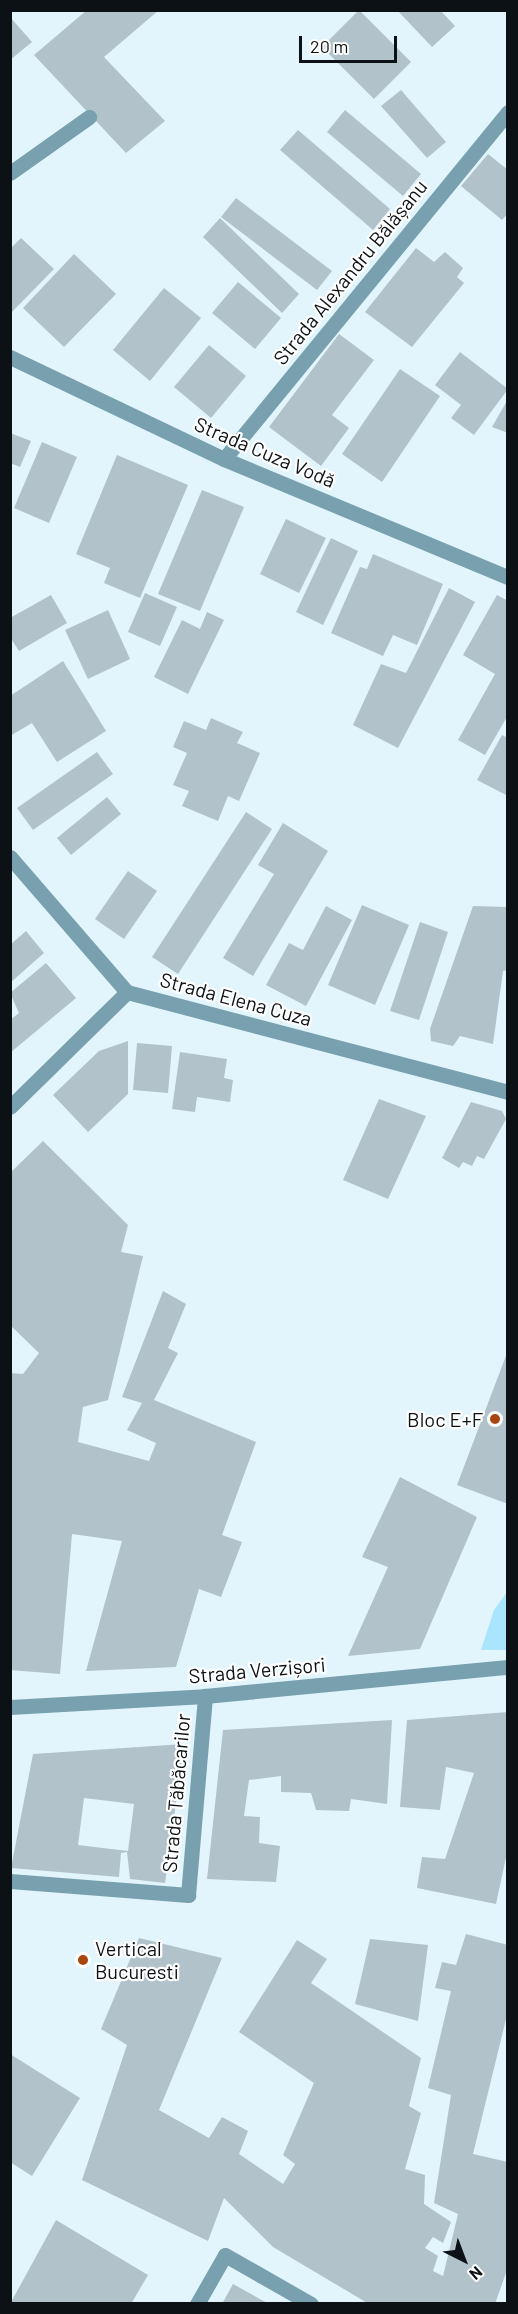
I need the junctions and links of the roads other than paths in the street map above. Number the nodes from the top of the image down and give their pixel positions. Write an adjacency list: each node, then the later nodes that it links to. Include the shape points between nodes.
1 (507, 112): 5 (street, Strada Alexandru Bălășanu)
2 (89, 117): 3 (street)
3 (10, 173)
4 (10, 357): 5 (street, Strada Cuza Vodă)
5 (224, 459): 6 (street, Strada Cuza Vodă)
6 (507, 577)
7 (10, 857): 8 (street)
8 (127, 992): 9 (street, Strada Elena Cuza); 10 (street)
9 (507, 1092)
10 (10, 1107)
11 (507, 1667): 12 (street, Strada Verzișori)
12 (205, 1696): 13 (street, Strada Verzișori); 14 (street, Strada Tăbăcarilor, via 188,1895)
13 (10, 1707)
14 (10, 1881)
15 (197, 2304): 16 (street, via 225,2255)
16 (311, 2304)

